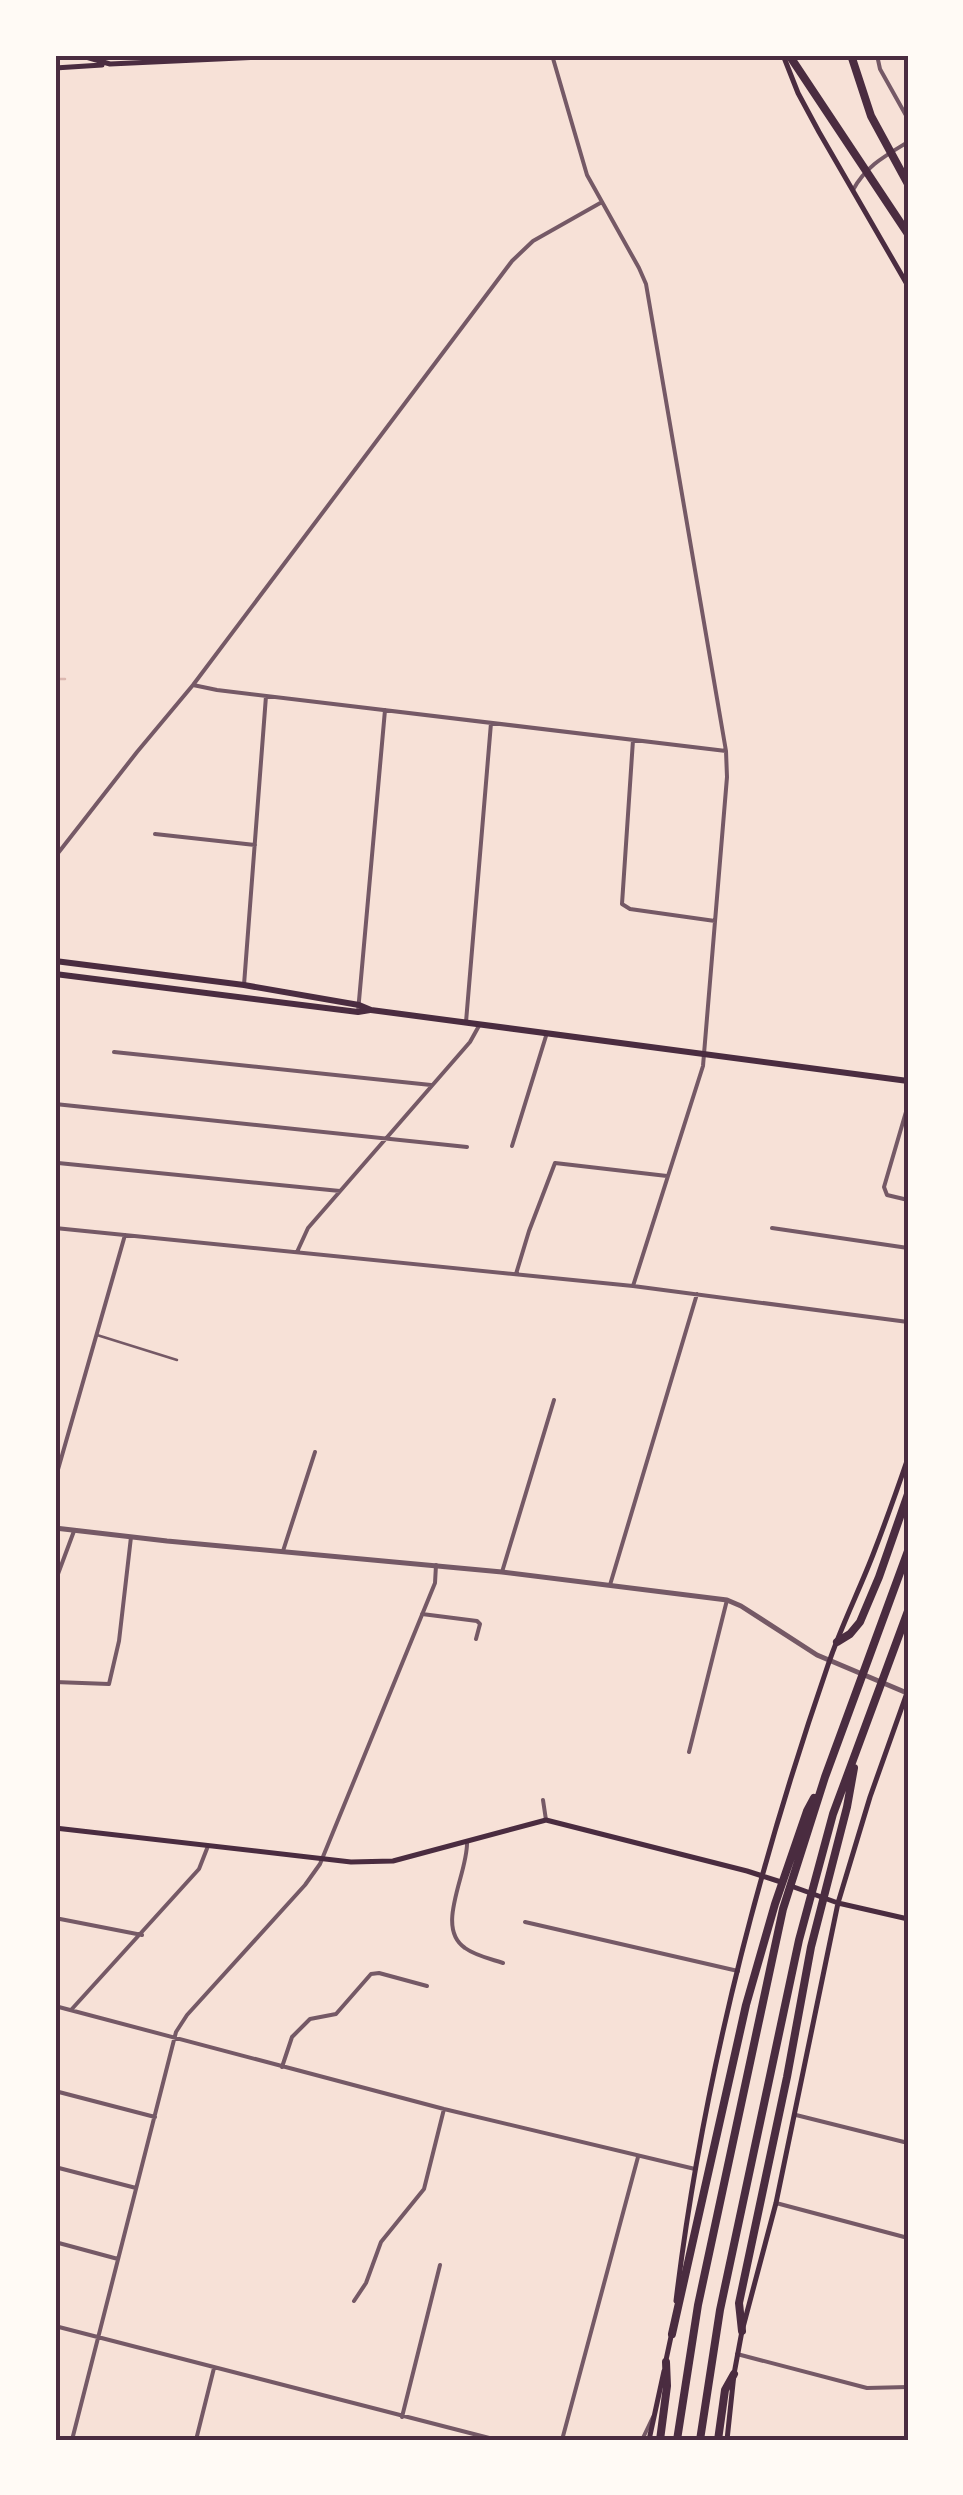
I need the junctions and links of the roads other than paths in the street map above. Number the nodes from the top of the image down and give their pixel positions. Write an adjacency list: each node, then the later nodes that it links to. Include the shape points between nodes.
1 (79, 55): 8 (main road)
2 (307, 55): 7 (main road)
3 (552, 55): 14 (street)
4 (786, 55): 13 (main road, via 798,93); 15 (highway)
5 (850, 55): 12 (highway, via 871,116)
6 (877, 55): 10 (street)
7 (216, 57): 8 (main road)
8 (110, 64): 9 (main road)
9 (55, 68)
10 (908, 119)
11 (908, 142): 13 (street, via 873,163)
12 (906, 182)
13 (853, 190): 16 (main road)
14 (602, 202): 17 (street, via 533,241 512,261); 22 (street, via 646,284)
15 (908, 234)
16 (908, 286)
17 (193, 685): 18 (street); 25 (street)
18 (266, 696): 19 (street); 24 (street)
19 (385, 710): 20 (street); 30 (street)
20 (492, 722): 21 (street); 31 (street)
21 (633, 740): 22 (street); 26 (street, via 624,906)
22 (726, 751): 26 (street)
23 (155, 834): 24 (street)
24 (256, 845): 29 (street)
25 (55, 858)
26 (716, 921): 35 (street)
27 (55, 961): 29 (main road)
28 (55, 974): 30 (main road)
29 (244, 985): 30 (main road)
30 (358, 1009): 31 (main road)
31 (466, 1022): 32 (main road)
32 (480, 1024): 33 (main road); 37 (street)
33 (547, 1033): 35 (main road); 41 (street)
34 (114, 1052): 37 (street)
35 (705, 1054): 36 (main road); 44 (street)
36 (908, 1081)
37 (432, 1085): 40 (street)
38 (55, 1104): 40 (street)
39 (908, 1105): 46 (street, via 884,1188)
40 (387, 1138): 42 (street); 45 (street)
41 (512, 1146)
42 (467, 1147)
43 (58, 1164): 45 (street)
44 (668, 1176): 52 (street, via 556,1163); 53 (street)
45 (340, 1190): 51 (street)
46 (908, 1200)
47 (55, 1228): 49 (street)
48 (772, 1228): 50 (street)
49 (125, 1235): 51 (street); 56 (street)
50 (908, 1248)
51 (297, 1252): 52 (street)
52 (516, 1274): 53 (street)
53 (633, 1286): 54 (street)
54 (696, 1294): 55 (street); 71 (street)
55 (908, 1322)
56 (96, 1335): 57 (lane); 61 (street)
57 (176, 1360)
58 (554, 1400): 69 (street)
59 (315, 1452): 66 (street)
60 (908, 1458): 76 (main road)
61 (55, 1480)
62 (908, 1494): 76 (highway, via 860,1622)
63 (55, 1528): 64 (street)
64 (74, 1531): 65 (street); 70 (street)
65 (131, 1537): 66 (street); 78 (street, via 109,1684)
66 (284, 1552): 68 (street)
67 (908, 1552): 82 (highway)
68 (436, 1565): 69 (street); 74 (street)
69 (502, 1572): 71 (street)
70 (55, 1582)
71 (610, 1585): 72 (street)
72 (727, 1600): 77 (street); 80 (street)
73 (908, 1611): 81 (highway)
74 (422, 1614): 75 (street, via 477,1620); 88 (street)
75 (476, 1638)
76 (837, 1642): 77 (main road)
77 (829, 1660): 79 (street); 89 (main road)
78 (55, 1682)
79 (908, 1692): 90 (main road)
80 (689, 1752)
81 (854, 1759): 118 (highway, via 738,2303); 134 (highway, via 799,1940 735,2234)
82 (825, 1776): 119 (highway, via 774,1904 751,1986); 133 (highway, via 784,1909 698,2305)
83 (542, 1800): 84 (street)
84 (546, 1820): 86 (main road); 89 (main road)
85 (55, 1828): 87 (main road)
86 (467, 1841): 88 (main road, via 387,1862); 95 (street, via 452,1930 462,1947)
87 (208, 1846): 88 (main road); 94 (street, via 202,1865)
88 (323, 1859): 100 (street)
89 (762, 1876): 90 (main road); 96 (main road)
90 (838, 1903): 92 (main road); 104 (main road)
91 (55, 1918): 94 (street)
92 (908, 1919)
93 (525, 1922): 96 (street)
94 (142, 1934): 99 (street)
95 (503, 1963)
96 (738, 1971): 109 (main road)
97 (427, 1986): 101 (street, via 371,1974 336,2014 313,2018 295,2034)
98 (55, 2006): 99 (street)
99 (72, 2010): 100 (street)
100 (174, 2038): 101 (street); 105 (street)
101 (282, 2066): 103 (street)
102 (55, 2091): 105 (street)
103 (444, 2109): 107 (street); 116 (street, via 424,2190 382,2242)
104 (796, 2114): 106 (street); 111 (main road)
105 (155, 2117): 110 (street)
106 (908, 2143)
107 (638, 2157): 109 (street); 130 (street)
108 (55, 2167): 110 (street)
109 (695, 2169): 119 (main road)
110 (136, 2188): 114 (street)
111 (776, 2203): 112 (street); 118 (main road)
112 (908, 2238)
113 (55, 2242): 114 (street)
114 (118, 2259): 120 (street)
115 (440, 2265): 126 (street)
116 (354, 2301)
117 (55, 2326): 120 (street)
118 (742, 2331): 121 (main road)
119 (672, 2334): 122 (main road)
120 (98, 2336): 123 (street); 127 (street)
121 (737, 2354): 124 (main road); 125 (street, via 866,2388)
122 (666, 2362): 131 (main road); 132 (highway)
123 (214, 2368): 126 (street); 128 (street)
124 (734, 2374): 135 (highway); 136 (main road)
125 (908, 2386)
126 (402, 2417): 129 (street)
127 (72, 2440)
128 (196, 2440)
129 (494, 2440)
130 (562, 2440)
131 (645, 2440)
132 (660, 2440)
133 (677, 2440)
134 (700, 2440)
135 (718, 2440)
136 (727, 2440)

